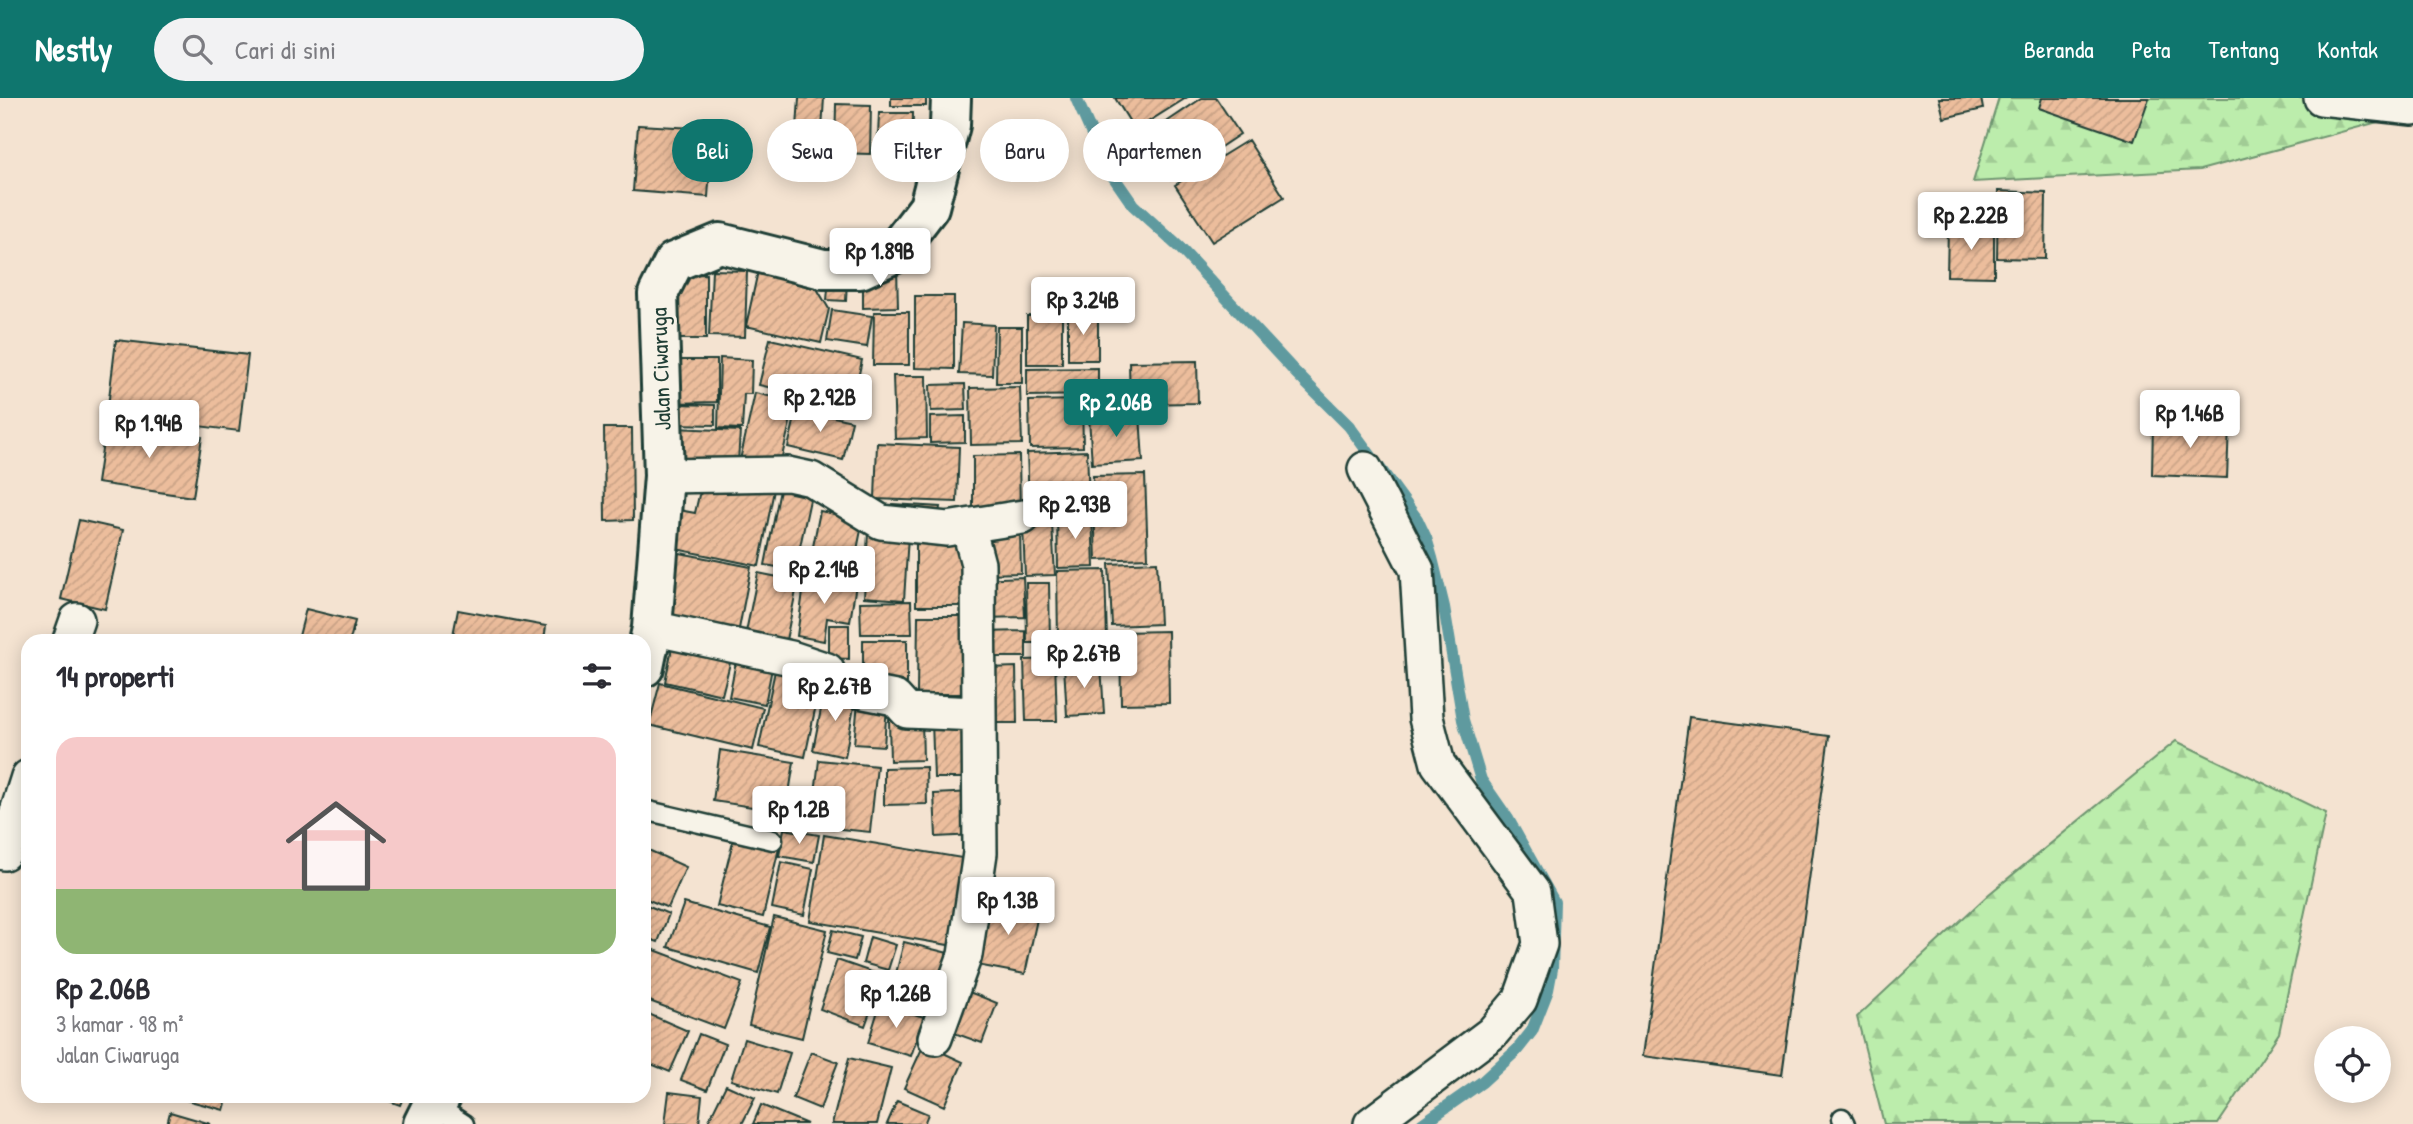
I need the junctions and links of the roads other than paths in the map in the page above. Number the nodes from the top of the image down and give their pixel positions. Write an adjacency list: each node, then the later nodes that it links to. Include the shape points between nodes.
1 (951, 98): 5 (street, Jalan Ciwaruga, via 950,125 929,207 893,254 860,269 823,269 720,243 674,262 658,294)
2 (2321, 98): 3 (street)
3 (2413, 108)
4 (1365, 470): 16 (street, via 1417,570 1426,718 1438,764 1533,892 1540,944 1520,1000 1492,1033)
5 (664, 476): 7 (street, via 788,474 811,478 881,522 947,529); 8 (street, Jalan Ciwaruga)
6 (1023, 517): 7 (street)
7 (968, 526): 10 (street, via 978,564)
8 (652, 628): 9 (street, Jalan Ciwaruga); 10 (street, via 803,662 827,670 834,686 895,698 907,712)
9 (651, 634)
10 (978, 714): 15 (street, via 980,853 965,955)
11 (21, 810): 14 (street)
12 (651, 812): 13 (lane)
13 (773, 840)
14 (11, 856)
15 (935, 1038)
16 (1371, 1124)

